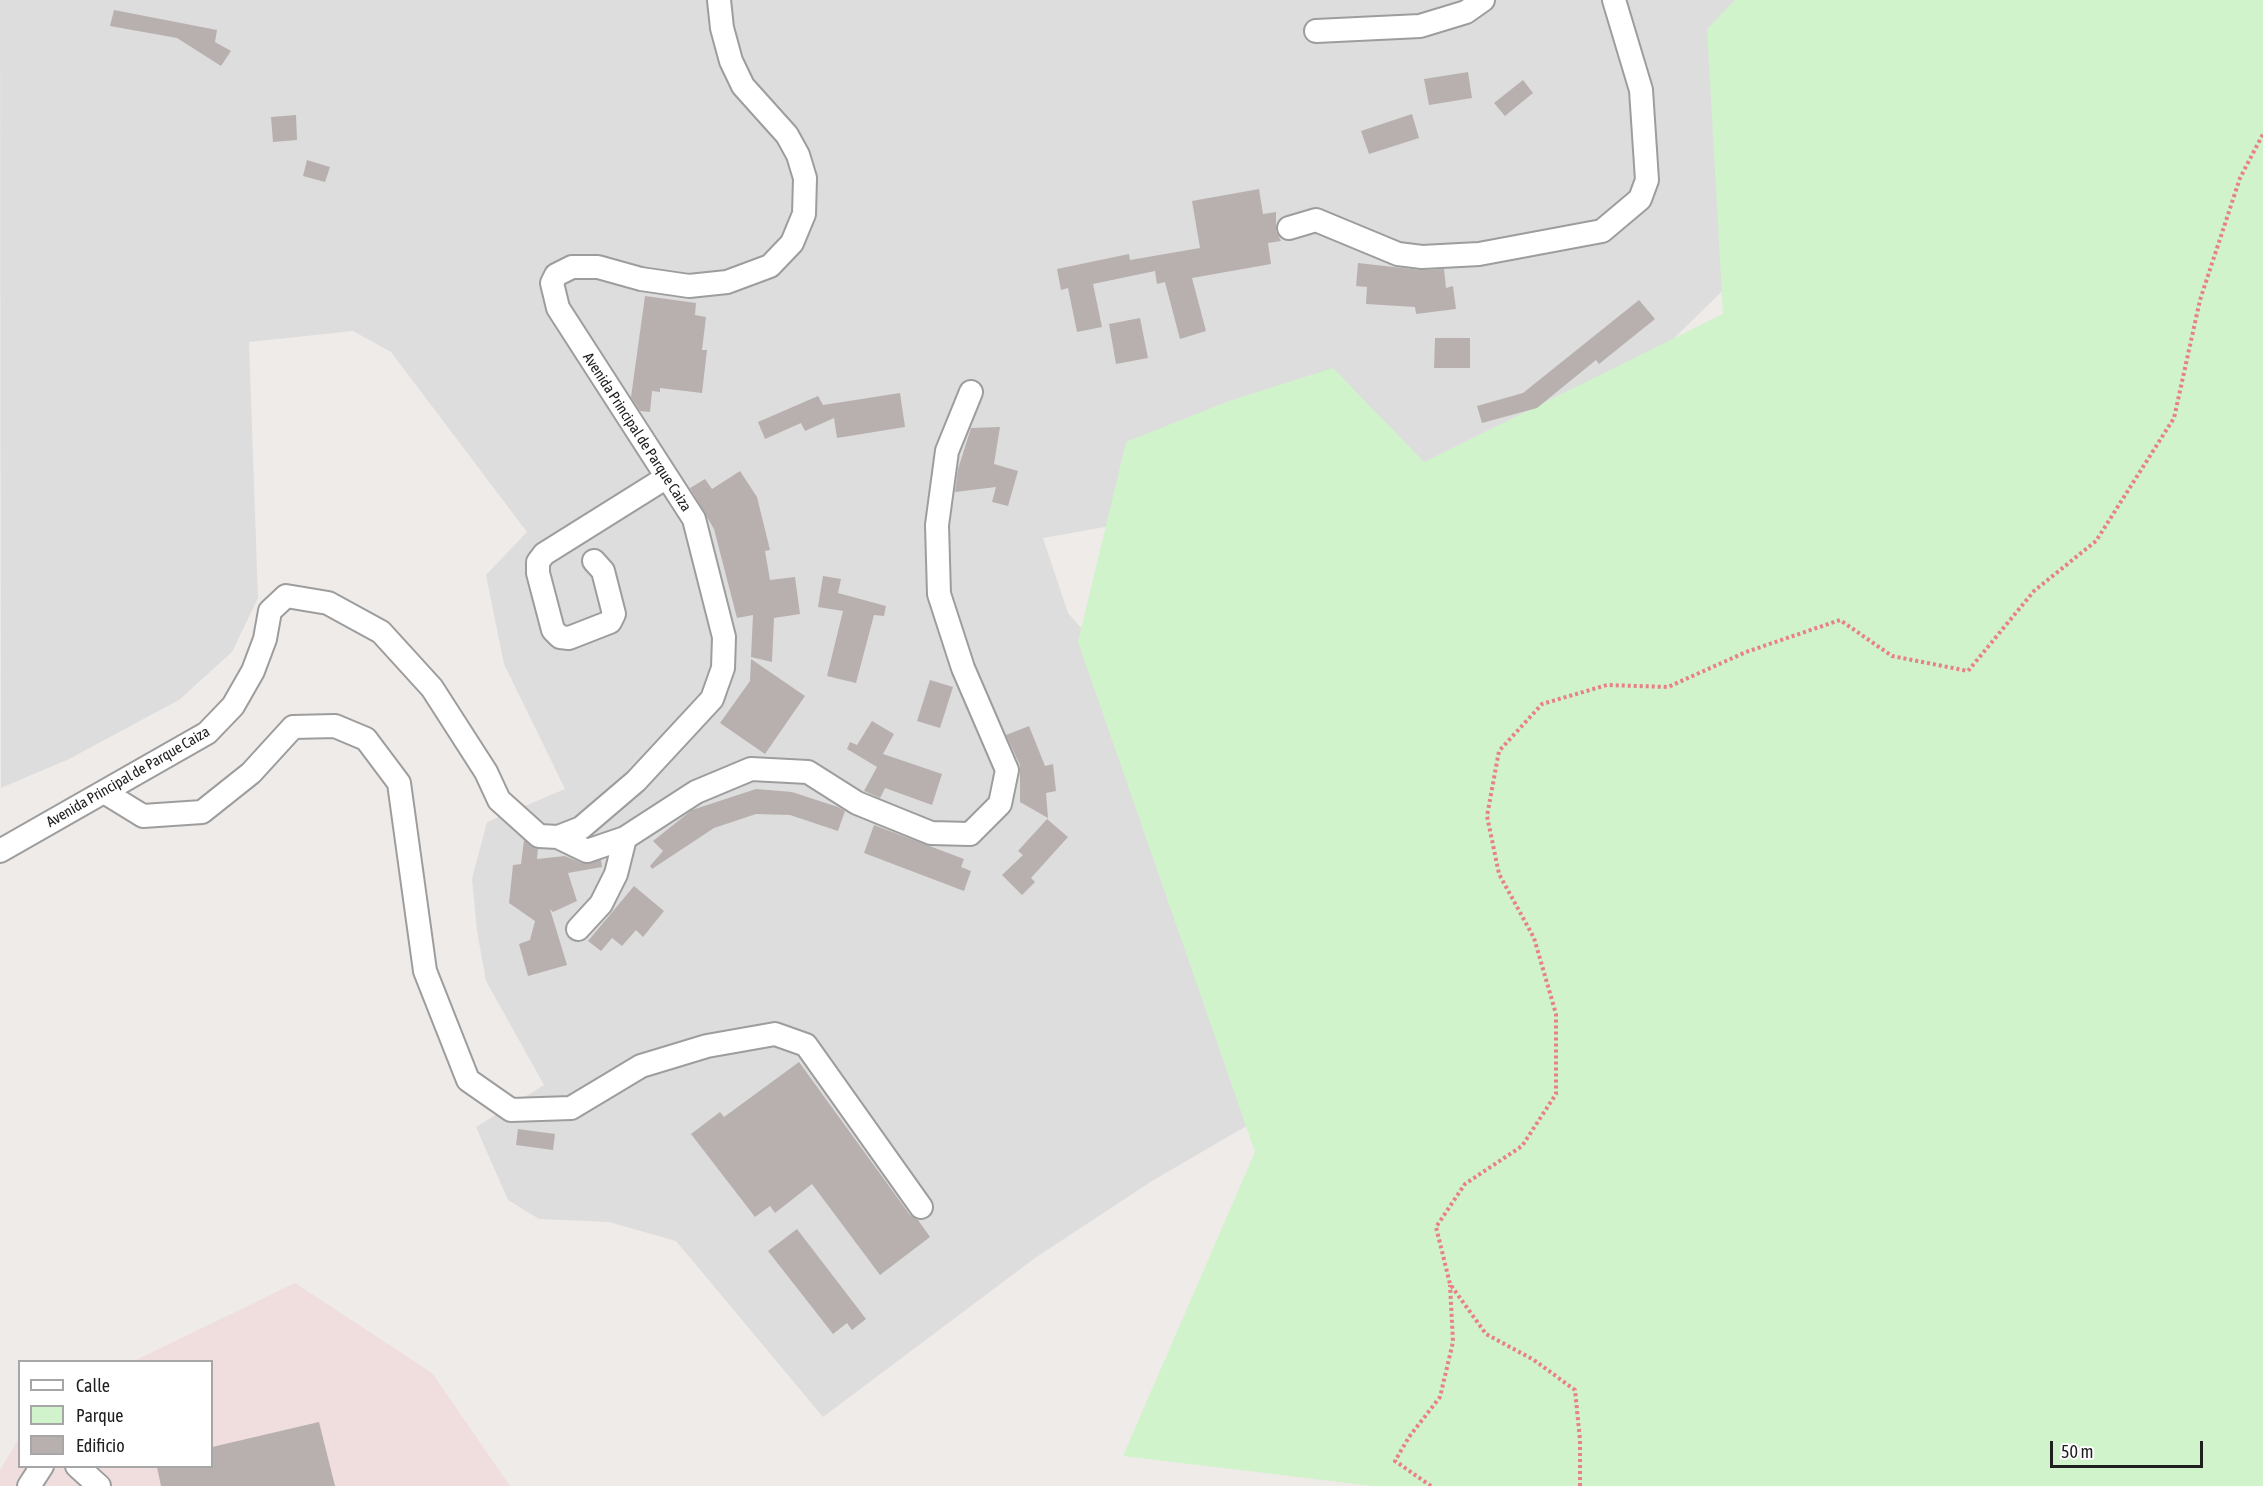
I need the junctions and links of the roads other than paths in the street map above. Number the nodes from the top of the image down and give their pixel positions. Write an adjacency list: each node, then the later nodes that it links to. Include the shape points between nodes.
1 (719, 0): 7 (street, Avenida Principal de Parque Caiza, via 725,39 743,86 787,135 805,178 804,214 792,243 770,267 728,282 688,286 589,267 564,270 552,283 558,308)
2 (1483, 0): 4 (street, via 1466,12 1420,26)
3 (1614, 0): 5 (street, via 1641,90 1647,180 1640,200 1602,231 1479,254 1422,257 1398,254 1316,220)
4 (1316, 31)
5 (1289, 228)
6 (971, 392): 11 (street, via 947,451 937,525 939,594 963,668 1007,770 1000,804 970,834 931,833 857,803 808,772 751,769 696,792)
7 (667, 477): 8 (street, via 544,554 538,562 553,630 560,638 610,622 614,615 603,571); 10 (street, Avenida Principal de Parque Caiza, via 694,519 724,637 723,668 712,699 636,781 581,828)
8 (594, 561)
9 (104, 792): 10 (street, Avenida Principal de Parque Caiza, via 207,733 233,706 253,671 270,611 286,596 328,603 381,632 432,688 486,772 499,800 539,836); 12 (street, Avenida Principal de Parque Caiza); 14 (street, via 142,816 202,812 251,773 293,727 335,726 366,739 399,783 425,971 468,1080 511,1110 571,1108 641,1066 707,1046 775,1034 806,1045)
10 (558, 837): 11 (street, via 587,851)
11 (625, 838): 13 (street, via 616,874 601,904)
12 (0, 851)
13 (578, 929)
14 (921, 1207)
15 (41, 1468): 17 (street)
16 (78, 1468): 18 (street)
17 (29, 1486)
18 (99, 1486)

